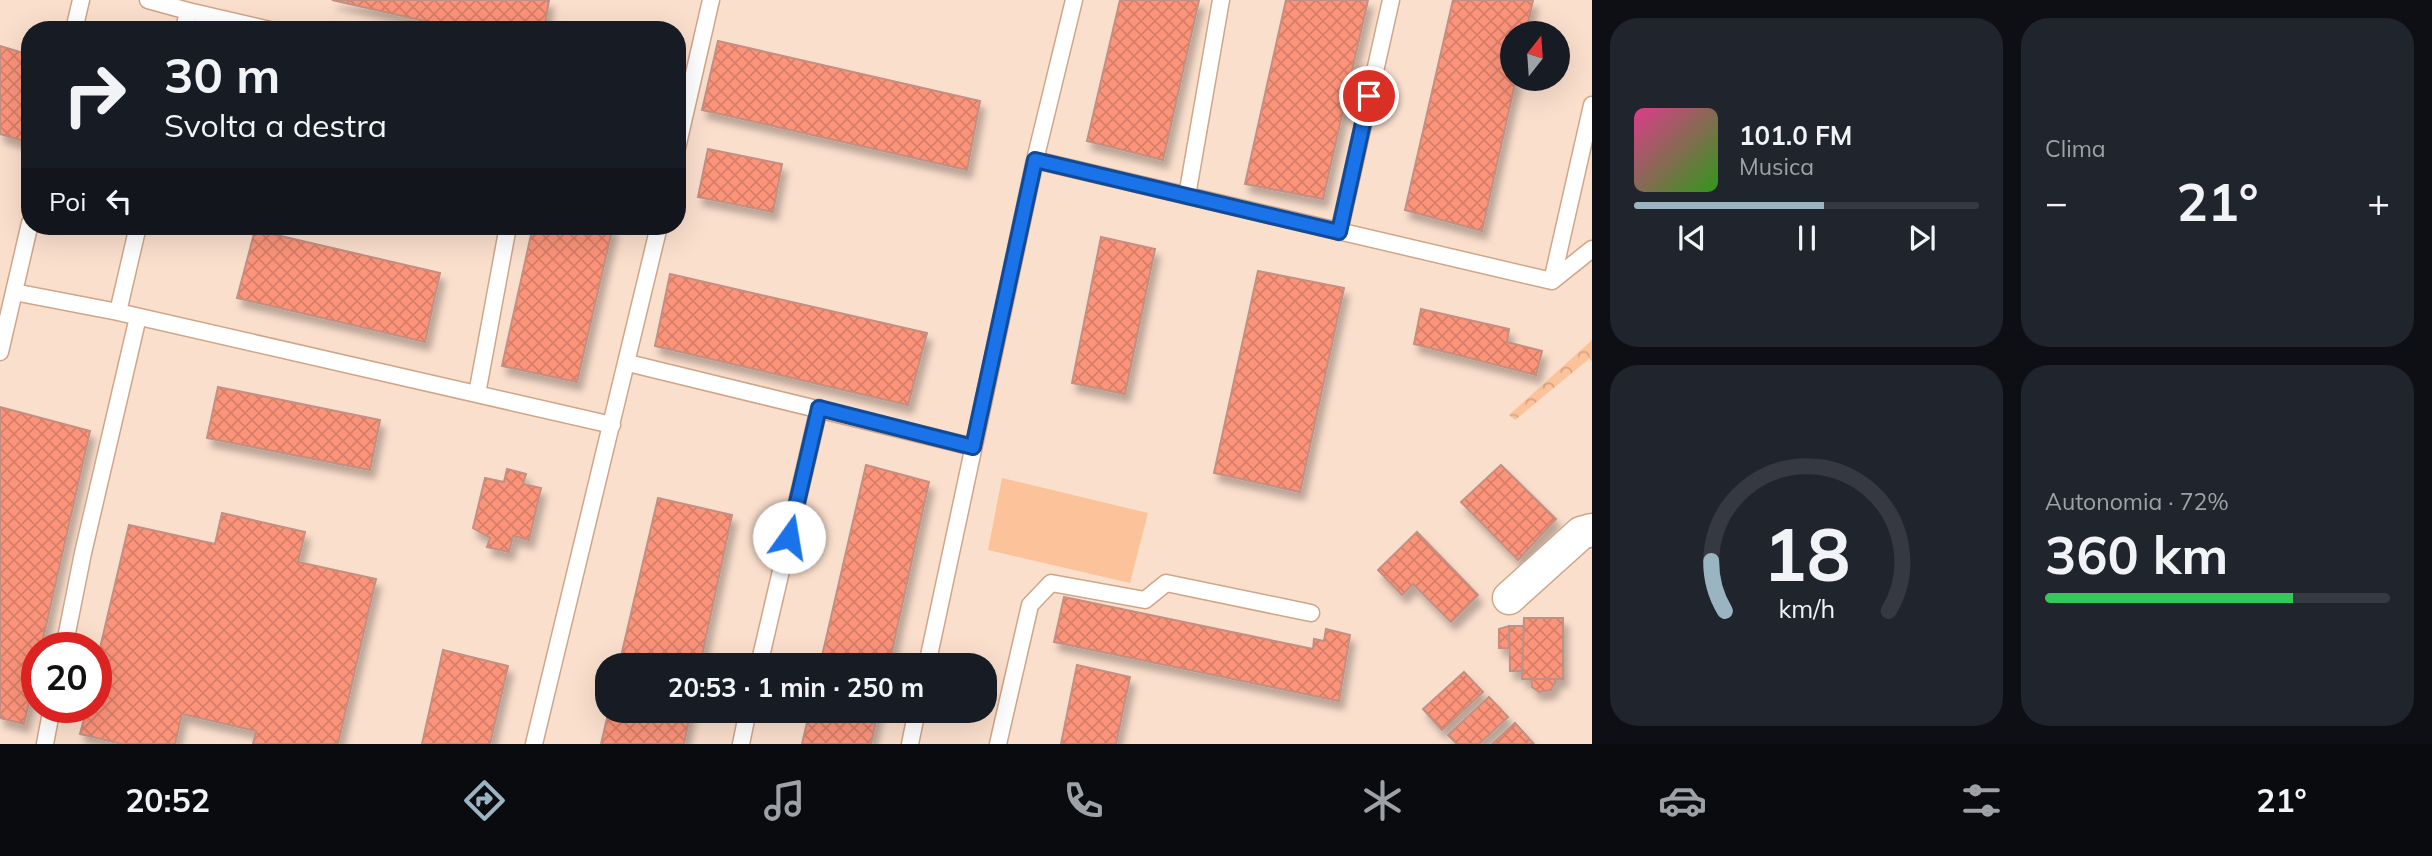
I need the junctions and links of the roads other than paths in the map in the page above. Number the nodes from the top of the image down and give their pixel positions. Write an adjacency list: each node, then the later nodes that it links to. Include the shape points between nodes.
1 (81, 0): 8 (lane)
2 (148, 0): 7 (lane)
3 (711, 0): 12 (lane)
4 (1074, 0): 13 (lane)
5 (1221, 0): 14 (lane)
6 (1391, 0): 15 (lane)
7 (188, 11): 9 (lane); 10 (lane)
8 (76, 21)
9 (186, 21)
10 (231, 21)
11 (1592, 104): 21 (lane)
12 (686, 109)
13 (1035, 160): 14 (lane); 30 (lane)
14 (1187, 196): 15 (lane)
15 (1339, 232): 21 (lane)
16 (27, 235): 22 (lane)
17 (136, 235): 23 (lane)
18 (506, 235): 27 (lane)
19 (657, 235): 26 (lane)
20 (1592, 249): 21 (lane)
21 (1552, 281)
22 (14, 292): 23 (lane); 25 (lane)
23 (118, 312): 24 (lane)
24 (138, 317): 27 (lane); 34 (lane)
25 (0, 352)
26 (628, 363): 28 (lane); 29 (lane)
27 (477, 394): 29 (lane)
28 (819, 408): 30 (lane); 35 (lane)
29 (612, 425): 41 (lane)
30 (973, 447): 36 (lane)
31 (1592, 530): 32 (street, via 1581,533)
32 (1509, 598)
33 (1311, 613): 44 (lane, via 1166,583 1145,600 1051,583 1030,605)
34 (67, 632)
35 (762, 653)
36 (930, 653)
37 (49, 723): 40 (lane)
38 (745, 723): 42 (lane)
39 (914, 723): 43 (lane)
40 (45, 744)
41 (534, 744)
42 (741, 744)
43 (910, 744)
44 (998, 744)

